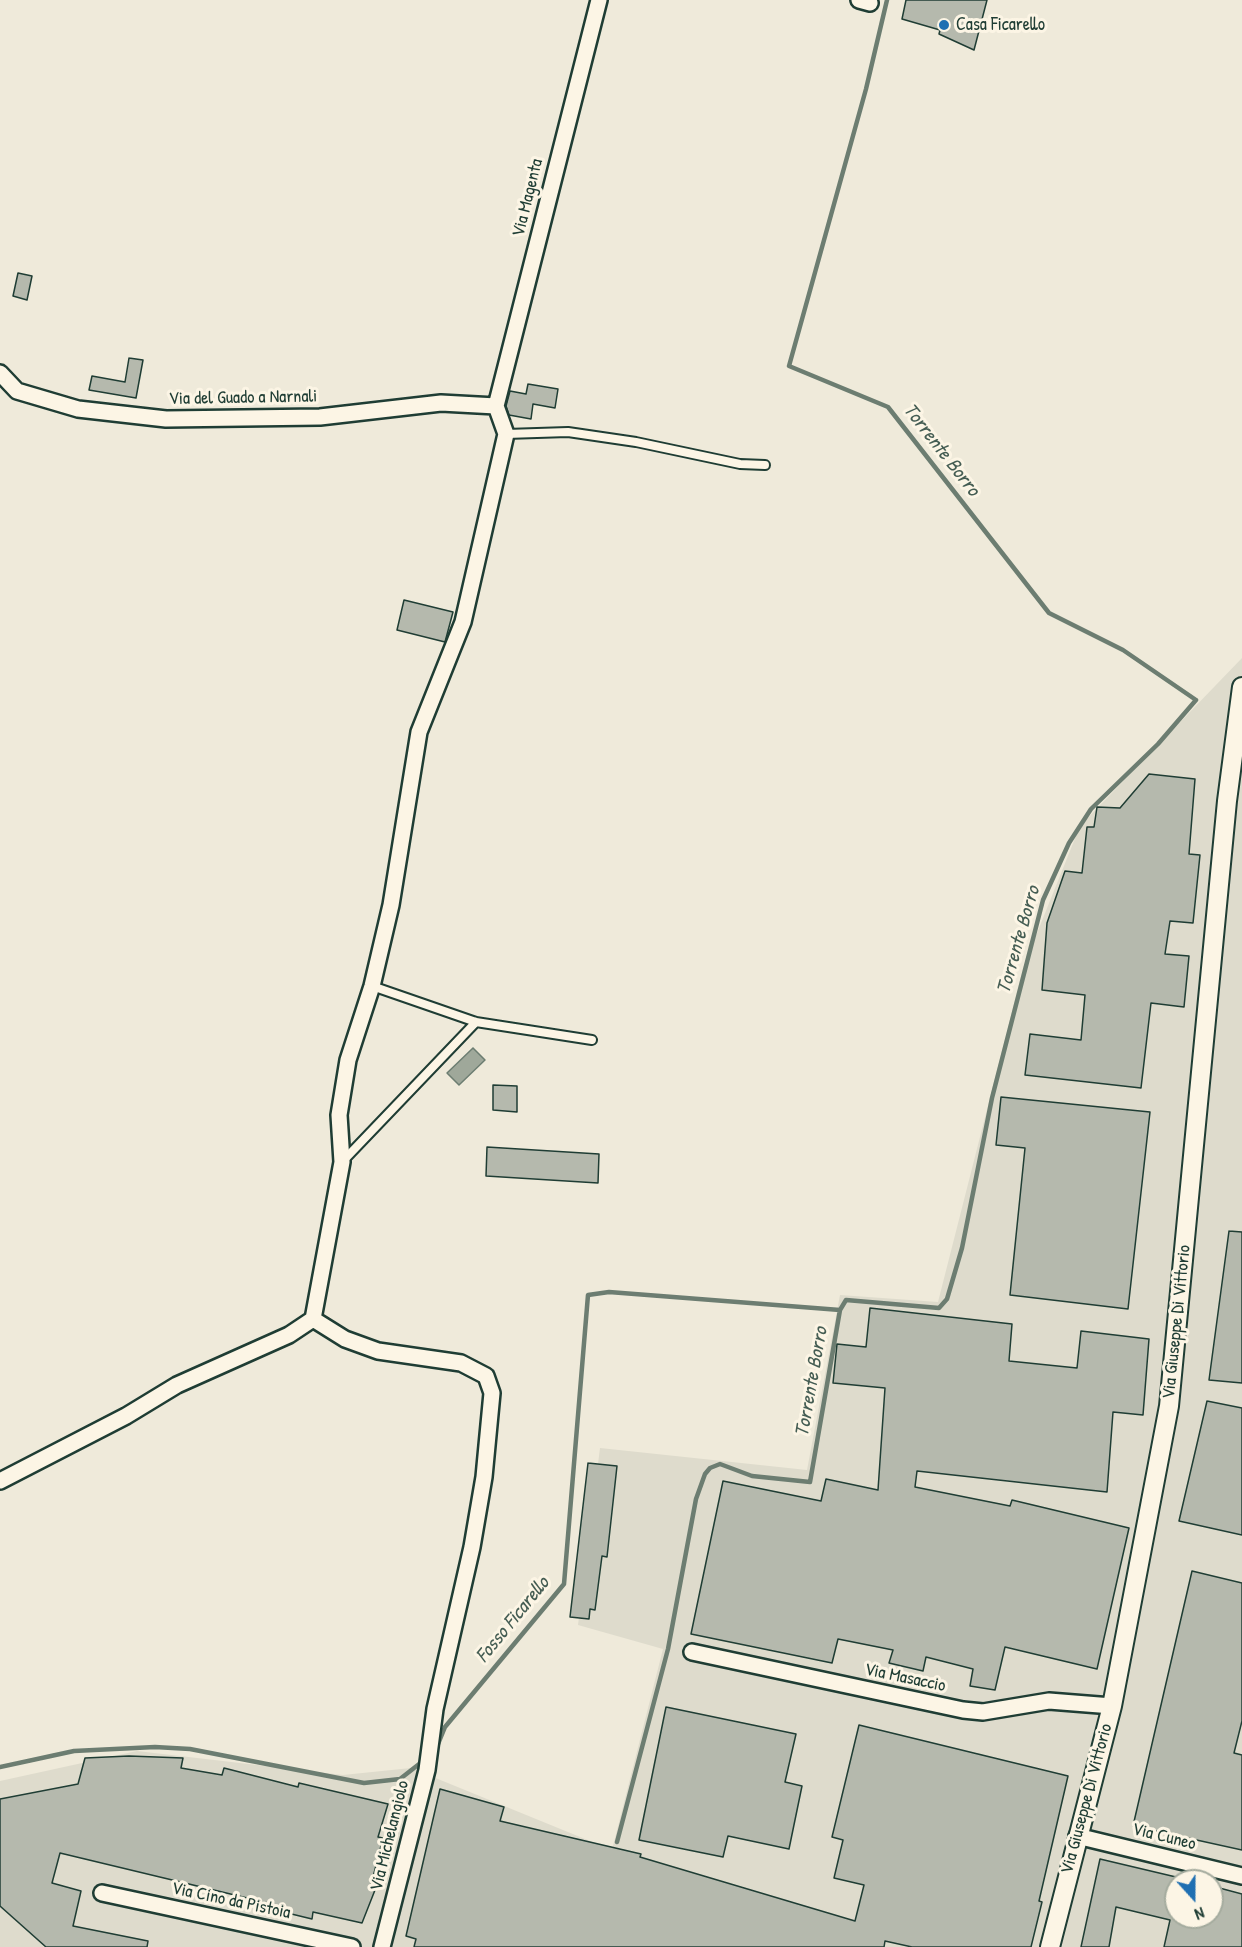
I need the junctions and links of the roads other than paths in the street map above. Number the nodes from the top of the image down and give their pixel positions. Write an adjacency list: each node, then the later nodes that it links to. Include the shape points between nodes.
1 (599, 0): 3 (street, Via Magenta)
2 (0, 373): 3 (street, Via del Guado a Narnali, via 17,391 78,410 166,419 320,417 441,403)
3 (496, 406): 4 (street)
4 (507, 434): 5 (lane, via 568,432 740,464); 8 (street, via 463,622 419,732 391,905)
5 (765, 465)
6 (1242, 687): 7 (street, Via Giuseppe Di Vittorio)
7 (1238, 743): 15 (street, Via Giuseppe Di Vittorio, via 1169,1406)
8 (372, 986): 9 (lane); 11 (street, via 346,1071 339,1115)
9 (476, 1022): 10 (lane); 11 (lane)
10 (592, 1040)
11 (342, 1162): 12 (street)
12 (313, 1319): 13 (street, via 289,1335 177,1385); 20 (street, Via Michelangiolo, via 345,1339 378,1351 461,1363 486,1376 492,1393 472,1547 426,1770)
13 (0, 1481)
14 (692, 1652): 15 (street, Via Masaccio, via 963,1710 983,1712 1049,1701)
15 (1112, 1706): 16 (street, Via Giuseppe Di Vittorio)
16 (1077, 1836): 17 (street, Via Cuneo); 21 (street, Via Giuseppe Di Vittorio)
17 (1242, 1876)
18 (102, 1893): 19 (street, Via Cino da Pistoia)
19 (352, 1947)
20 (382, 1947)
21 (1050, 1947)

